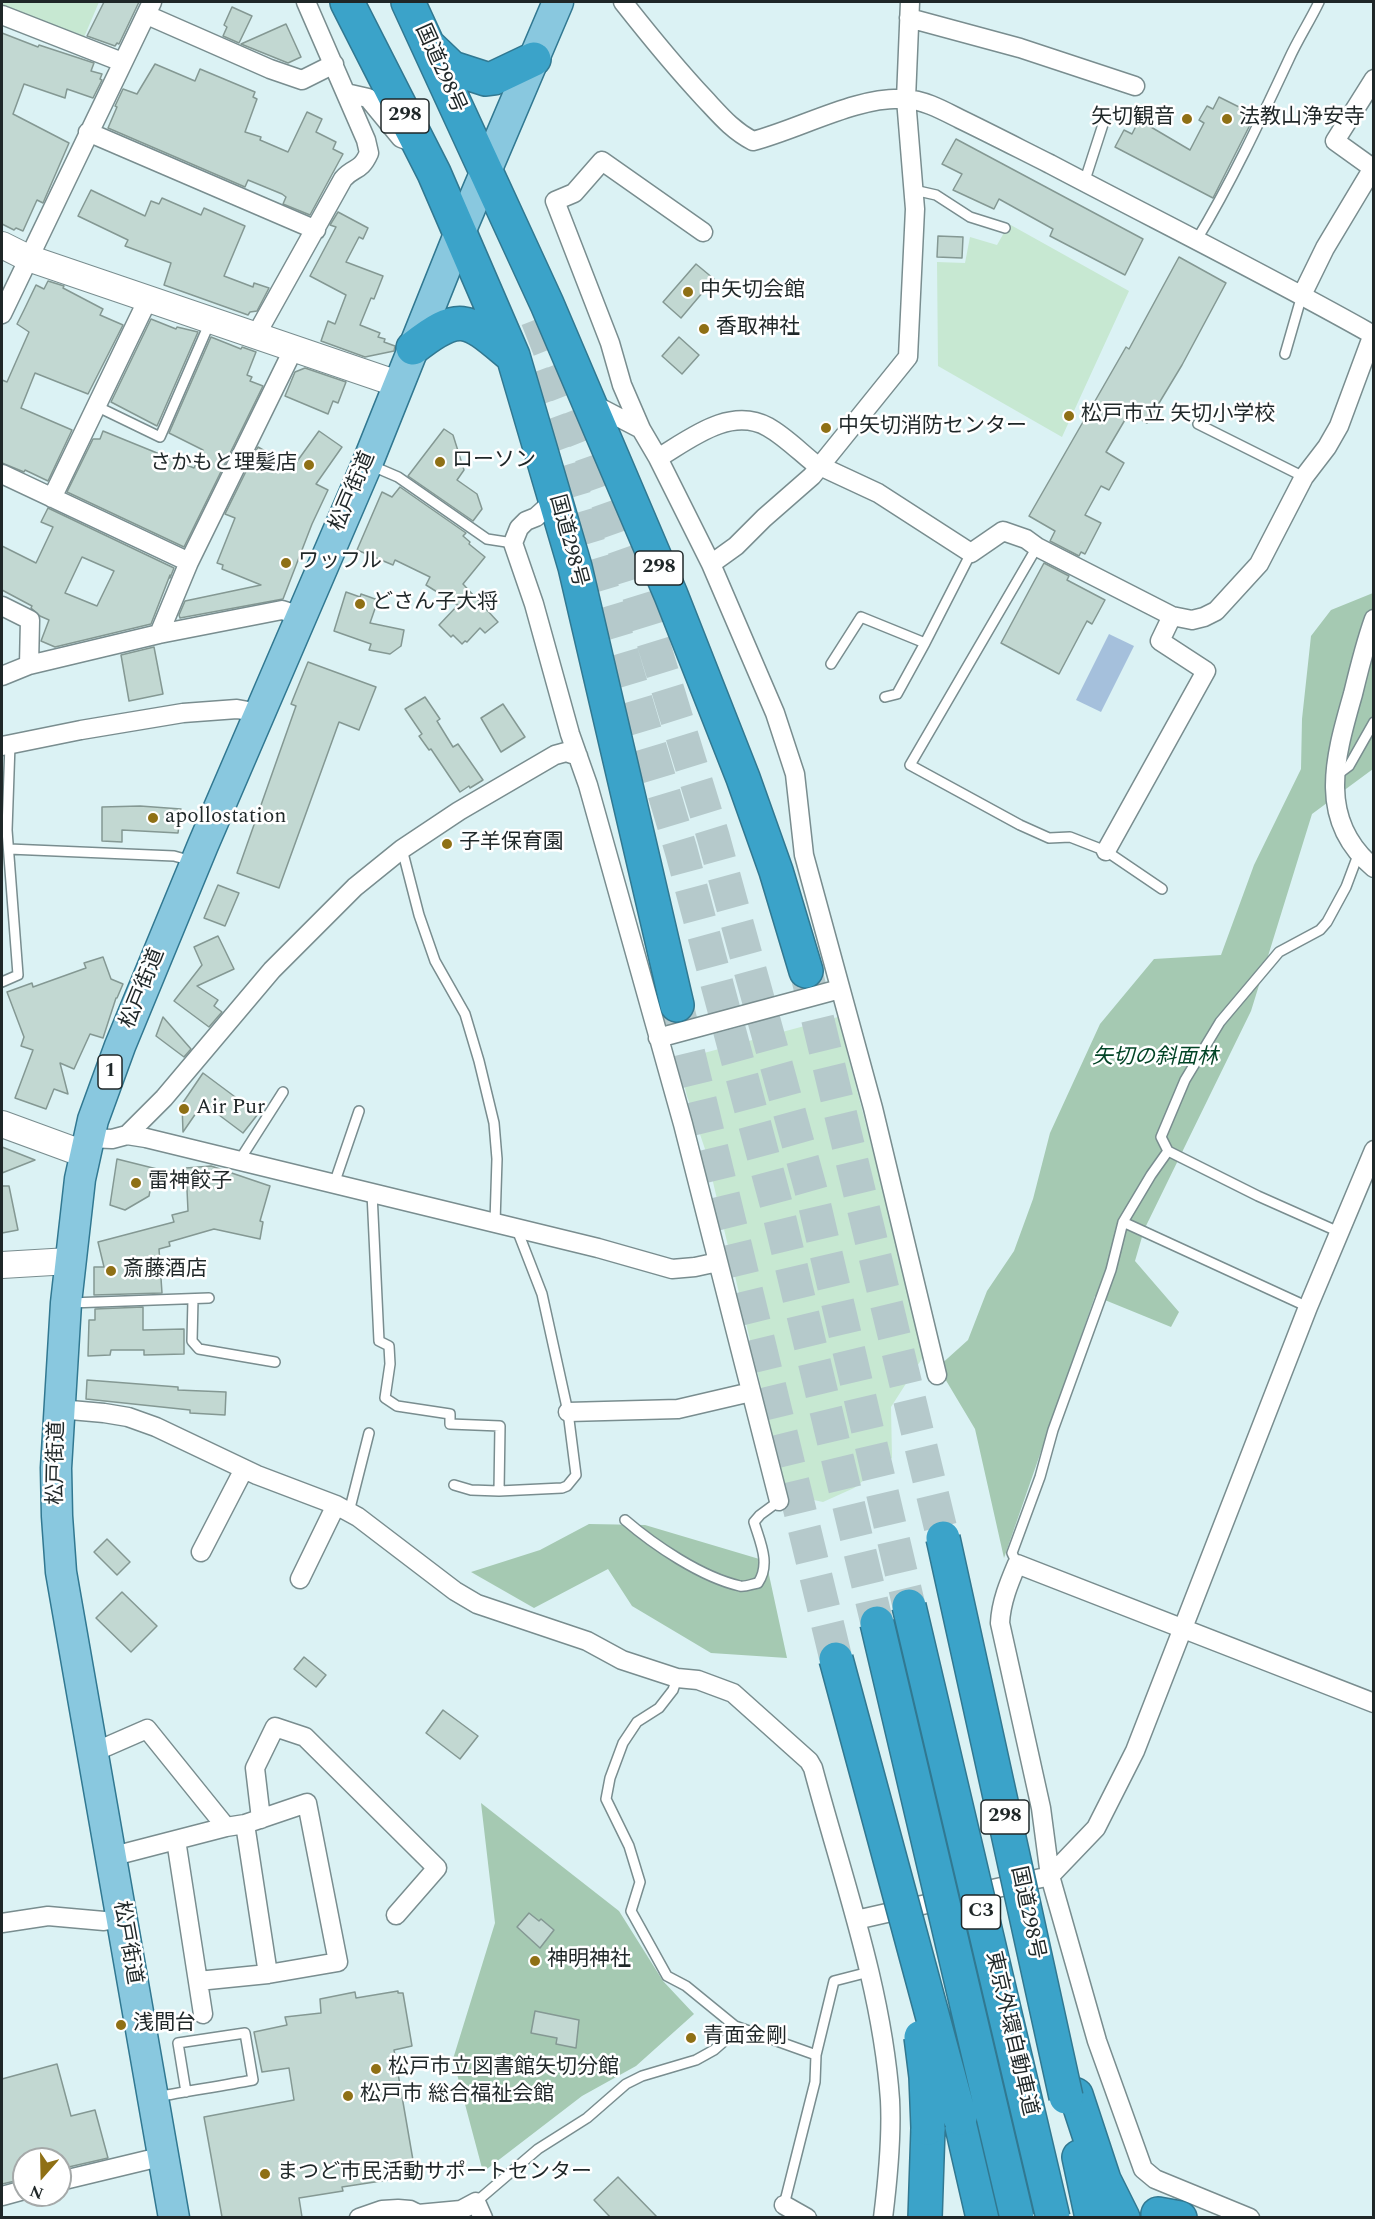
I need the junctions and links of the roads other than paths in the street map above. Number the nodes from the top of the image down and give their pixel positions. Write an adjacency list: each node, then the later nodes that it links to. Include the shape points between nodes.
1 (306, 2): 13 (street)
2 (347, 2): 20 (highway, 国道298号 / 298)
3 (408, 2): 10 (highway, 国道298号 / 298)
4 (558, 2): 11 (main road, 松戸街道 / 1)
5 (623, 2): 17 (street, via 695,89 737,133 753,141 867,103)
6 (1319, 2): 29 (lane)
7 (149, 8): 12 (street); 13 (street, via 270,69 302,80)
8 (909, 10): 15 (street); 17 (street)
9 (2, 15): 12 (street)
10 (430, 47): 11 (highway, via 452,68 486,79); 22 (highway, 国道298号 / 298)
11 (534, 59): 22 (main road, 松戸街道 / 1)
12 (122, 62): 19 (street)
13 (334, 64): 16 (street)
14 (1374, 79): 21 (street, via 1335,141)
15 (1135, 86)
16 (346, 93): 20 (street, via 368,98 401,138); 26 (street, via 369,153 360,169 348,173)
17 (906, 99): 23 (street, via 940,110); 24 (street)
18 (1107, 112): 23 (lane)
19 (88, 132): 26 (street); 31 (street)
20 (419, 144): 27 (highway, 国道298号 / 298)
21 (1373, 168): 32 (street)
22 (486, 174): 27 (main road, 松戸街道 / 1); 43 (highway, 国道298号 / 298)
23 (1084, 183): 29 (street)
24 (914, 190): 25 (lane, via 936,195 970,218); 49 (street, via 908,357)
25 (1005, 228)
26 (316, 230): 36 (street)
27 (460, 232): 39 (main road, 松戸街道 / 1); 41 (highway, 国道298号 / 298)
28 (703, 232): 46 (street, via 602,161 574,193 555,201)
29 (1196, 241): 32 (street)
30 (2, 245): 31 (street)
31 (28, 258): 33 (street); 34 (street)
32 (1302, 295): 37 (street); 40 (lane)
33 (148, 299): 35 (street); 44 (street)
34 (2, 314)
35 (211, 320): 36 (street); 44 (lane, via 159,437)
36 (256, 335): 38 (street)
37 (1373, 337): 51 (street, via 1339,426)
38 (294, 348): 42 (street); 57 (street)
39 (413, 348): 41 (highway, via 450,324 464,322 480,329); 42 (main road, 松戸街道 / 1)
40 (1285, 354)
41 (513, 356): 53 (highway, 国道298号 / 298)
42 (398, 384): 48 (main road, 松戸街道 / 1)
43 (587, 401): 46 (street); 81 (highway, 国道298号 / 298, via 671,595 743,778)
44 (96, 406): 52 (street)
45 (1198, 424): 51 (lane)
46 (641, 429): 47 (street)
47 (658, 458): 49 (street, via 713,425 744,420 767,427); 58 (street)
48 (367, 464): 54 (lane, via 398,477 487,539); 60 (main road, 松戸街道 / 1)
49 (819, 467): 56 (street, via 878,493); 58 (street, via 736,546)
50 (2, 474): 52 (street)
51 (1304, 477): 61 (street, via 1259,564 1216,610 1192,621)
52 (52, 498): 57 (street)
53 (556, 499): 54 (street, via 519,528); 84 (highway, 国道298号 / 298)
54 (513, 543): 72 (street)
55 (1037, 547): 56 (street, via 1003,531); 61 (street); 76 (lane, via 910,765 1049,838 1070,837)
56 (972, 552): 64 (lane)
57 (189, 562): 63 (street)
58 (711, 564): 83 (street, via 775,713 795,774 804,855)
59 (2, 606): 66 (street, via 30,620)
60 (301, 616): 63 (street, via 282,610); 69 (main road, 松戸街道 / 1)
61 (1172, 616): 76 (street, via 1160,641 1206,671)
62 (1374, 619): 73 (street, via 1338,745)
63 (159, 634): 66 (street)
64 (925, 643): 65 (lane, via 861,617); 68 (lane, via 897,694)
65 (831, 664)
66 (29, 665): 67 (street)
67 (2, 676)
68 (885, 697)
69 (260, 713): 71 (street, via 237,709 183,713); 78 (main road, 松戸街道 / 1)
70 (1374, 722): 73 (lane, via 1348,766)
71 (6, 745): 74 (lane)
72 (578, 756): 75 (street, via 566,752 555,755); 85 (street)
73 (1335, 777): 77 (street, via 1341,826)
74 (9, 849): 78 (lane, via 174,856); 82 (lane, via 18,975)
75 (402, 849): 89 (street, via 355,887 279,962 164,1098); 96 (lane, via 418,915 432,952 465,1014 479,1061 494,1124)
76 (1106, 851): 80 (lane)
77 (1358, 855): 79 (street); 92 (lane, via 1327,922 1320,930 1279,952 1220,1022 1168,1116 1161,1137)
78 (196, 863): 90 (main road, 松戸街道 / 1, via 112,1066)
79 (1374, 868)
80 (1162, 889)
81 (806, 971)
82 (2, 981)
83 (840, 989): 85 (street); 108 (street)
84 (677, 1005)
85 (658, 1038): 101 (street)
86 (283, 1092): 93 (lane)
87 (359, 1111): 94 (lane)
88 (2, 1124): 90 (street)
89 (127, 1135): 90 (street); 93 (street)
90 (86, 1146): 100 (main road, 松戸街道 / 1)
91 (1374, 1150): 99 (street)
92 (1168, 1151): 97 (lane); 99 (lane)
93 (239, 1161): 94 (street)
94 (334, 1184): 95 (street)
95 (372, 1193): 96 (street); 115 (lane, via 380,1341 389,1346 385,1398 397,1406 450,1414 450,1424 500,1426)
96 (495, 1222): 98 (street)
97 (1123, 1222): 106 (lane); 121 (lane, via 1111,1270 1012,1554)
98 (516, 1227): 101 (street, via 672,1269); 111 (lane, via 542,1294)
99 (1339, 1232): 106 (street)
100 (69, 1261): 102 (street); 105 (main road, 松戸街道 / 1)
101 (718, 1262): 109 (street)
102 (2, 1265)
103 (209, 1298): 104 (lane)
104 (193, 1299): 105 (lane); 107 (lane, via 192,1341 199,1349)
105 (66, 1303): 110 (main road, 松戸街道 / 1)
106 (1308, 1307): 125 (street)
107 (275, 1362)
108 (938, 1375)
109 (751, 1392): 111 (street, via 678,1409); 116 (street)
110 (59, 1409): 113 (street, via 128,1417); 130 (main road, 松戸街道 / 1, via 56,1480 61,1572)
111 (568, 1412): 115 (lane, via 576,1475 567,1486)
112 (369, 1432): 117 (lane)
113 (244, 1469): 117 (street); 120 (street)
114 (454, 1485): 115 (lane)
115 (499, 1491)
116 (779, 1501): 118 (lane, via 754,1522 766,1566 764,1575 758,1583 741,1586 682,1561)
117 (343, 1509): 122 (street); 127 (street, via 477,1604 545,1625 622,1660)
118 (625, 1520)
119 (944, 1538): 147 (highway, 国道298号 / 298, bridge, via 1017,1873)
120 (201, 1552)
121 (1017, 1564): 125 (street); 135 (street, via 1006,1590 1000,1623 1041,1808)
122 (300, 1579)
123 (909, 1606): 160 (highway, 東京外環自動車道 / C3, bridge)
124 (877, 1623): 159 (highway, 東京外環自動車道 / C3, bridge)
125 (1183, 1627): 129 (street); 135 (street, via 1135,1750 1096,1828)
126 (836, 1659): 128 (highway, bridge)
127 (677, 1678): 138 (street, via 698,1680 733,1693 808,1761); 144 (lane, via 659,1708 637,1722 623,1743 606,1799 638,1871 640,1882 631,1911 667,1976 686,1986)
128 (847, 1697): 157 (highway, bridge, via 855,1760 920,2030 928,2128); 158 (highway, bridge)
129 (1374, 1703)
130 (92, 1753): 132 (street, via 147,1729); 134 (main road, 松戸街道 / 1)
131 (253, 1822): 132 (street); 136 (street, via 255,1768 275,1727 305,1737 437,1868); 141 (street); 141 (street, via 307,1803 338,1962)
132 (226, 1827): 133 (street)
133 (176, 1840): 134 (street); 142 (street)
134 (110, 1857): 137 (main road, 松戸街道 / 1)
135 (1050, 1876): 138 (street); 163 (street, via 1097,2041 1143,2169 1155,2179)
136 (396, 1915)
137 (121, 1918): 139 (street, via 104,1921 48,1916); 148 (main road, 松戸街道 / 1)
138 (856, 1920): 140 (street)
139 (2, 1923)
140 (869, 1972): 145 (lane, via 834,1981); 156 (street, via 890,2100 890,2157)
141 (268, 1974): 142 (street)
142 (198, 1981): 143 (street)
143 (203, 2014)
144 (735, 2026): 145 (lane); 152 (lane, via 714,2050 696,2060 626,2084 587,2118 538,2149)
145 (816, 2055): 151 (lane, via 815,2082)
146 (186, 2092): 146 (lane, via 253,2080 244,2033 178,2043); 148 (lane)
147 (1071, 2096): 161 (highway, 298); 162 (highway, 298)
148 (153, 2098): 149 (main road, 松戸街道 / 1)
149 (164, 2156): 150 (street); 153 (main road, 松戸街道 / 1)
150 (72, 2178)
151 (784, 2205): 155 (street)
152 (480, 2210): 154 (street, via 418,2214 398,2209)
153 (174, 2217)
154 (359, 2217)
155 (807, 2217)
156 (883, 2217)
157 (925, 2217)
158 (983, 2217)
159 (1017, 2217)
160 (1053, 2217)
161 (1092, 2217)
162 (1123, 2217)
163 (1250, 2217)

